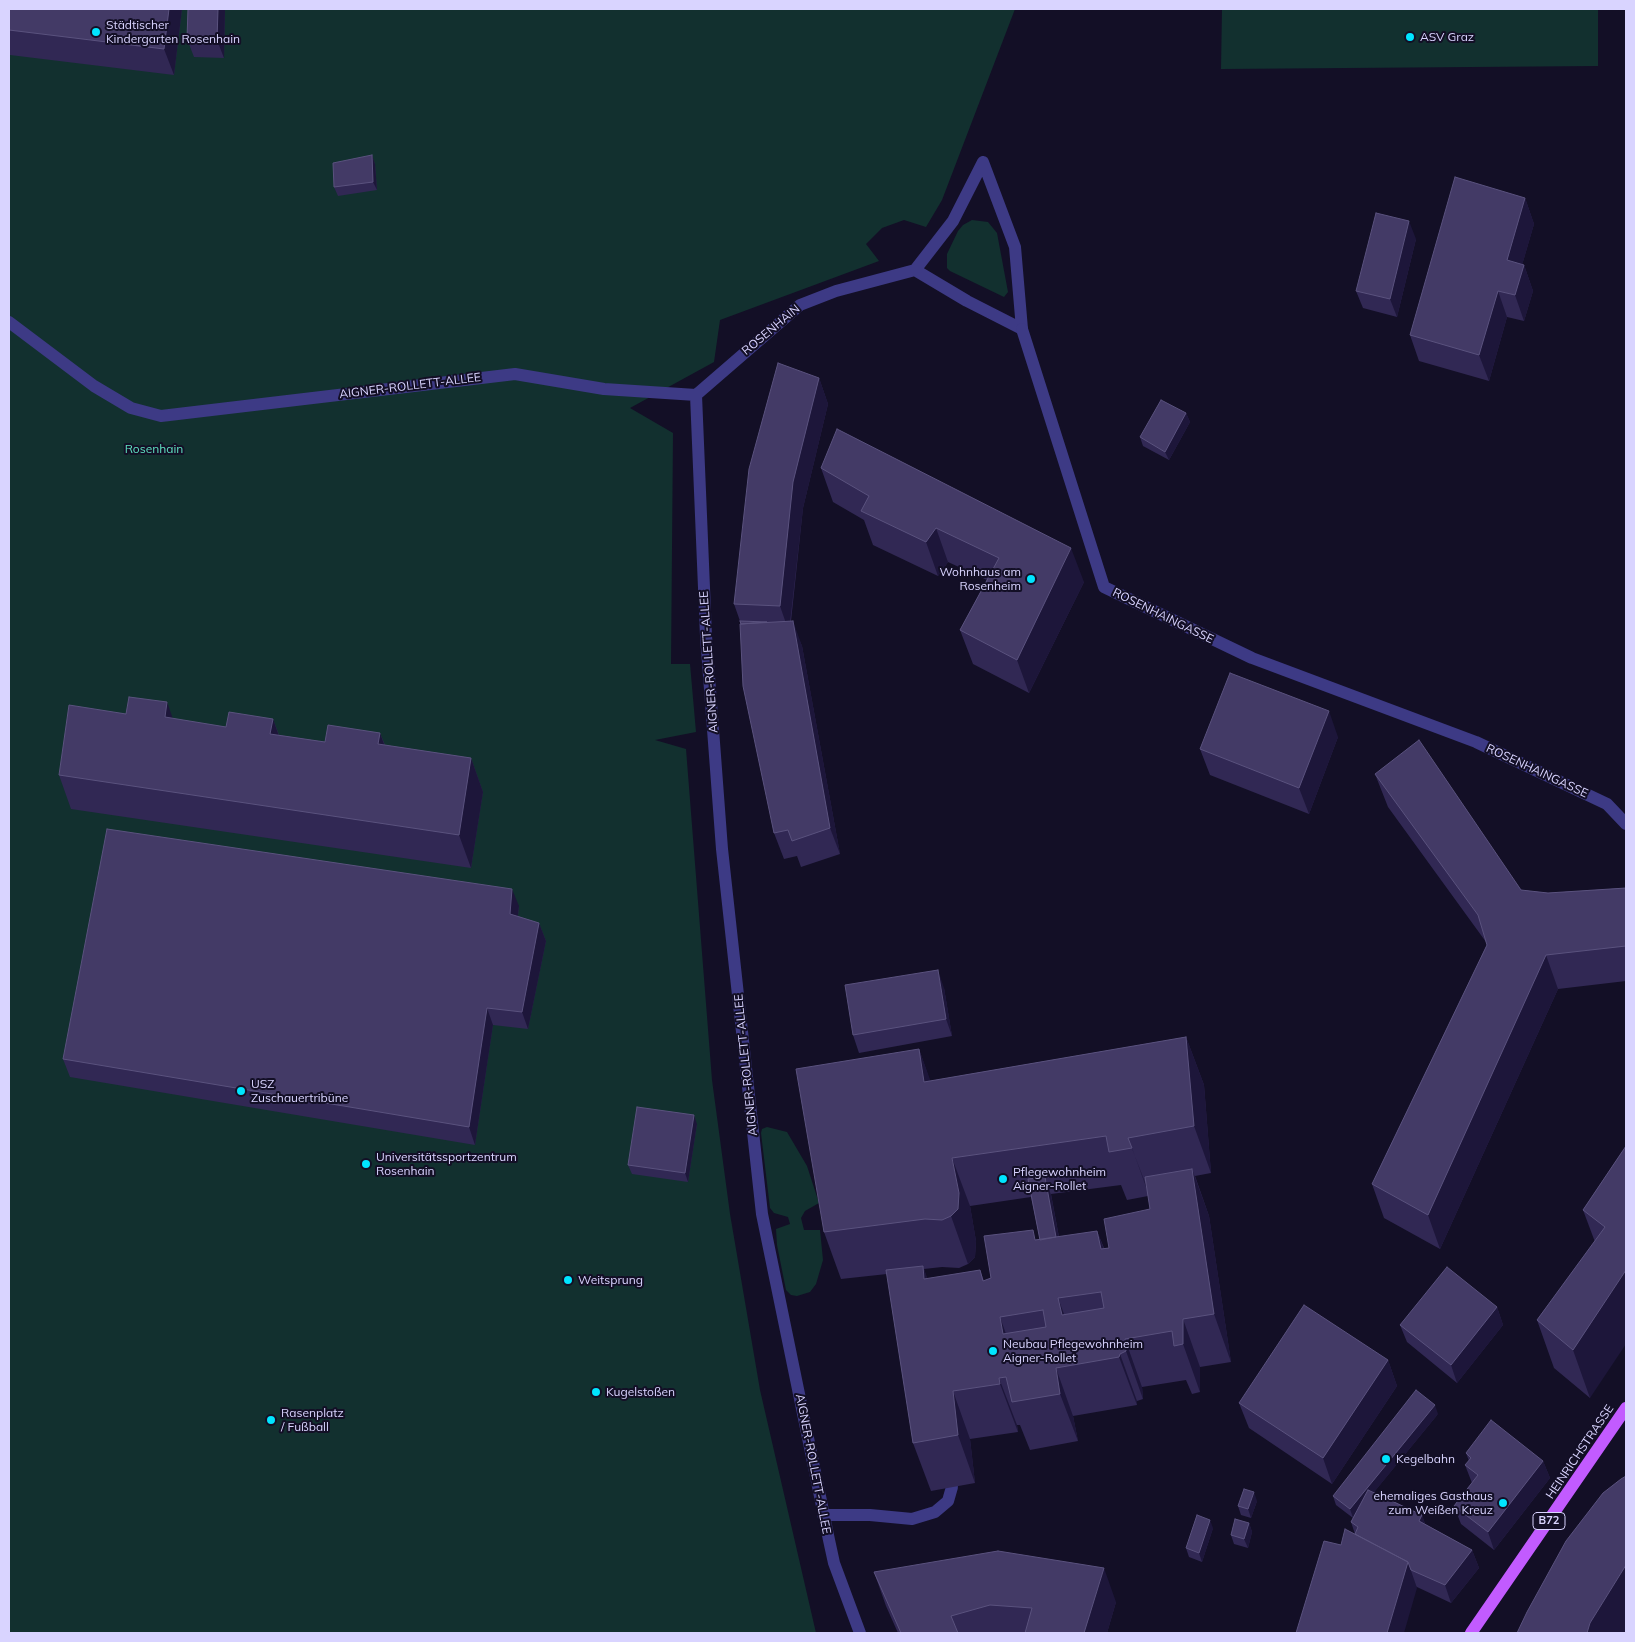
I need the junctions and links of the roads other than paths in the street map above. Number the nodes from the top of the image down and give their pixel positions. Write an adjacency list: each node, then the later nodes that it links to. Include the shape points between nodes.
1 (915, 270): 3 (street); 3 (street, ROSENHAINGASSE, via 953,221 983,162 1015,247); 4 (street, ROSENHAIN, via 836,290 800,305)
2 (9, 322): 4 (street, AIGNER-ROLLETT-ALLEE, via 94,386 131,408 160,416 516,374 604,389)
3 (1022, 329): 5 (street, ROSENHAINGASSE, via 1104,587 1252,658 1476,742 1607,804)
4 (696, 394): 8 (street, AIGNER-ROLLETT-ALLEE, via 706,636 722,849 748,1096 762,1214)
5 (1626, 824)
6 (1626, 1408): 10 (main road, HEINRICHSTRASSE / B72)
7 (952, 1487): 8 (street, via 948,1501 935,1512 912,1519)
8 (823, 1515): 9 (street, AIGNER-ROLLETT-ALLEE, via 834,1563)
9 (860, 1633)
10 (1471, 1633)

